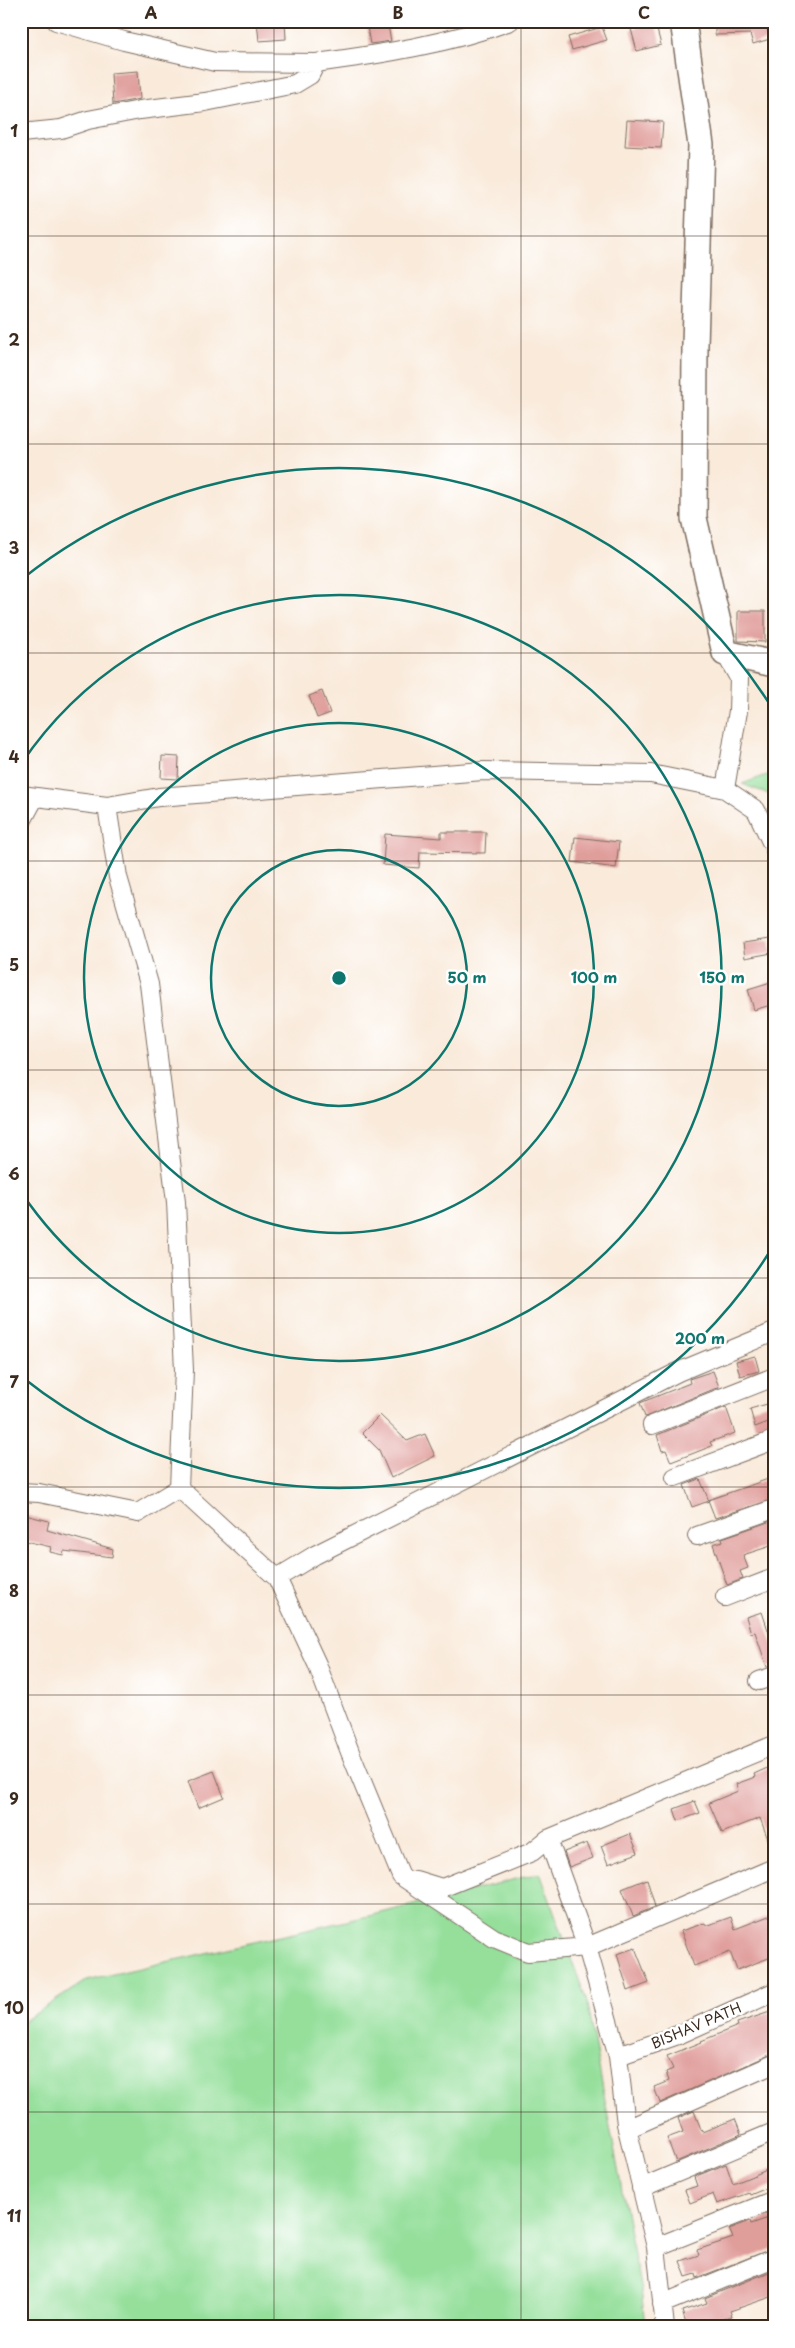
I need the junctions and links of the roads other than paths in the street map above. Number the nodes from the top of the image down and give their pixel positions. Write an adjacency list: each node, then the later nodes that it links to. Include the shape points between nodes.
1 (56, 21): 4 (street, via 215,62)
2 (510, 21): 4 (street, via 471,36)
3 (683, 21): 6 (street, via 701,145 694,518)
4 (316, 64): 5 (street, via 310,75 295,84 88,120 61,130)
5 (21, 133)
6 (726, 653): 7 (street); 8 (street, via 739,678 738,711)
7 (774, 664)
8 (725, 789): 10 (street, via 651,774 483,771 159,797); 12 (street, via 756,810)
9 (28, 796): 10 (street); 11 (street)
10 (107, 806): 18 (street, via 118,877 149,984 176,1202 184,1370)
11 (21, 823)
12 (774, 848)
13 (774, 1332): 22 (street, via 652,1384 315,1555)
14 (774, 1377): 15 (street)
15 (652, 1425)
16 (774, 1440): 17 (street)
17 (675, 1477)
18 (179, 1488): 19 (street, via 138,1513); 22 (street)
19 (21, 1492)
20 (774, 1508): 21 (street)
21 (697, 1536)
22 (277, 1578): 28 (street, via 317,1664)
23 (774, 1578): 24 (street)
24 (724, 1597)
25 (774, 1745): 26 (street)
26 (548, 1839): 28 (street, via 532,1852 442,1888); 29 (street)
27 (774, 1868): 29 (street)
28 (401, 1876): 29 (street, via 494,1938 528,1952)
29 (587, 1947): 31 (street)
30 (774, 1992): 31 (street, BISHAV PATH, via 678,2035)
31 (618, 2056): 33 (street)
32 (774, 2064): 33 (street)
33 (627, 2129): 35 (street)
34 (774, 2132): 35 (street)
35 (642, 2188): 37 (street)
36 (774, 2200): 37 (street)
37 (656, 2247): 39 (street)
38 (774, 2258): 39 (street)
39 (662, 2304): 40 (street)
40 (665, 2327)

